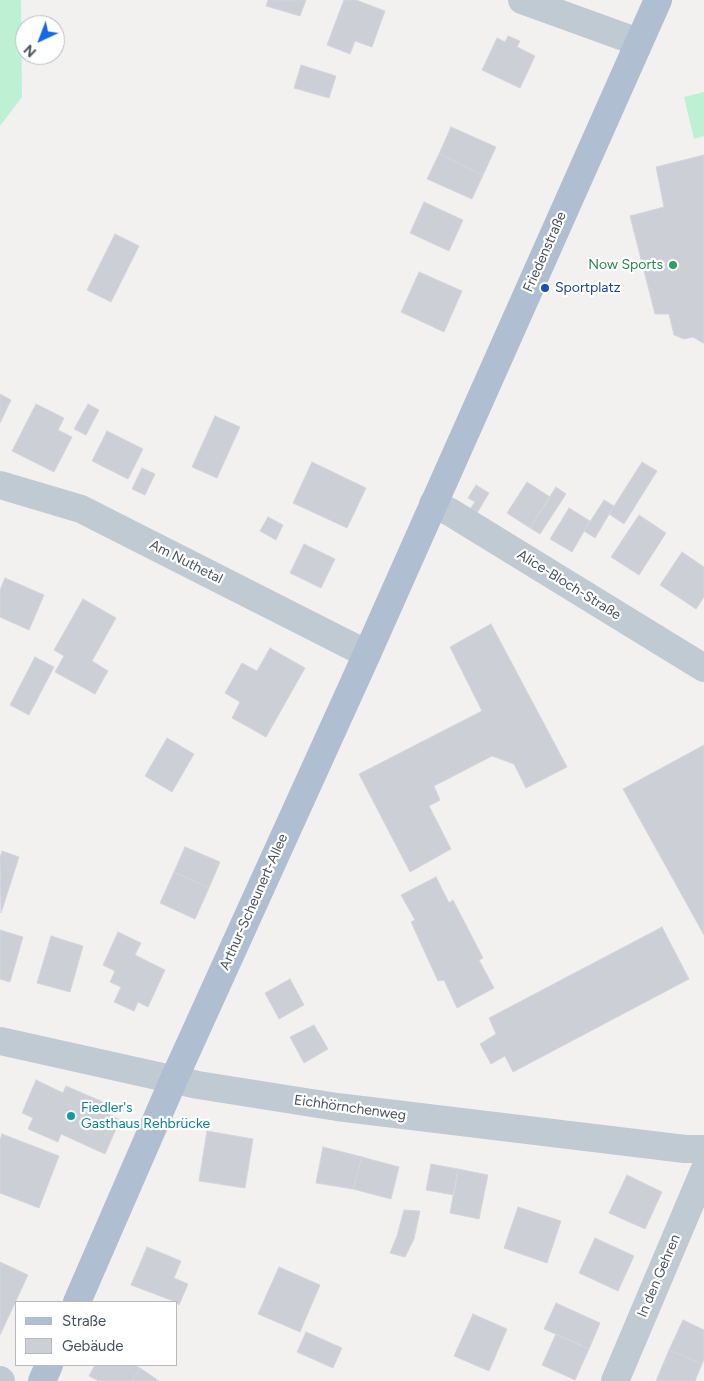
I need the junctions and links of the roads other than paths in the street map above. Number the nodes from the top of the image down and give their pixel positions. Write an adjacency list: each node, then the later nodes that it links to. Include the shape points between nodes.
1 (522, 0): 3 (street)
2 (658, 0): 3 (main road, Friedenstraße)
3 (638, 42): 5 (main road, Friedenstraße)
4 (0, 485): 6 (street, Am Nuthetal, via 81,509)
5 (433, 504): 6 (main road, Arthur-Scheunert-Allee); 7 (street, Alice-Bloch-Straße)
6 (367, 654): 9 (main road, Arthur-Scheunert-Allee)
7 (704, 668)
8 (0, 1040): 9 (street, Eichhörnchenweg)
9 (174, 1079): 10 (street, Eichhörnchenweg, via 338,1108 685,1150); 12 (main road, Arthur-Scheunert-Allee)
10 (704, 1149)
11 (704, 1171): 15 (street, In den Gehren)
12 (77, 1301)
13 (49, 1366): 14 (main road)
14 (42, 1381)
15 (615, 1381)

